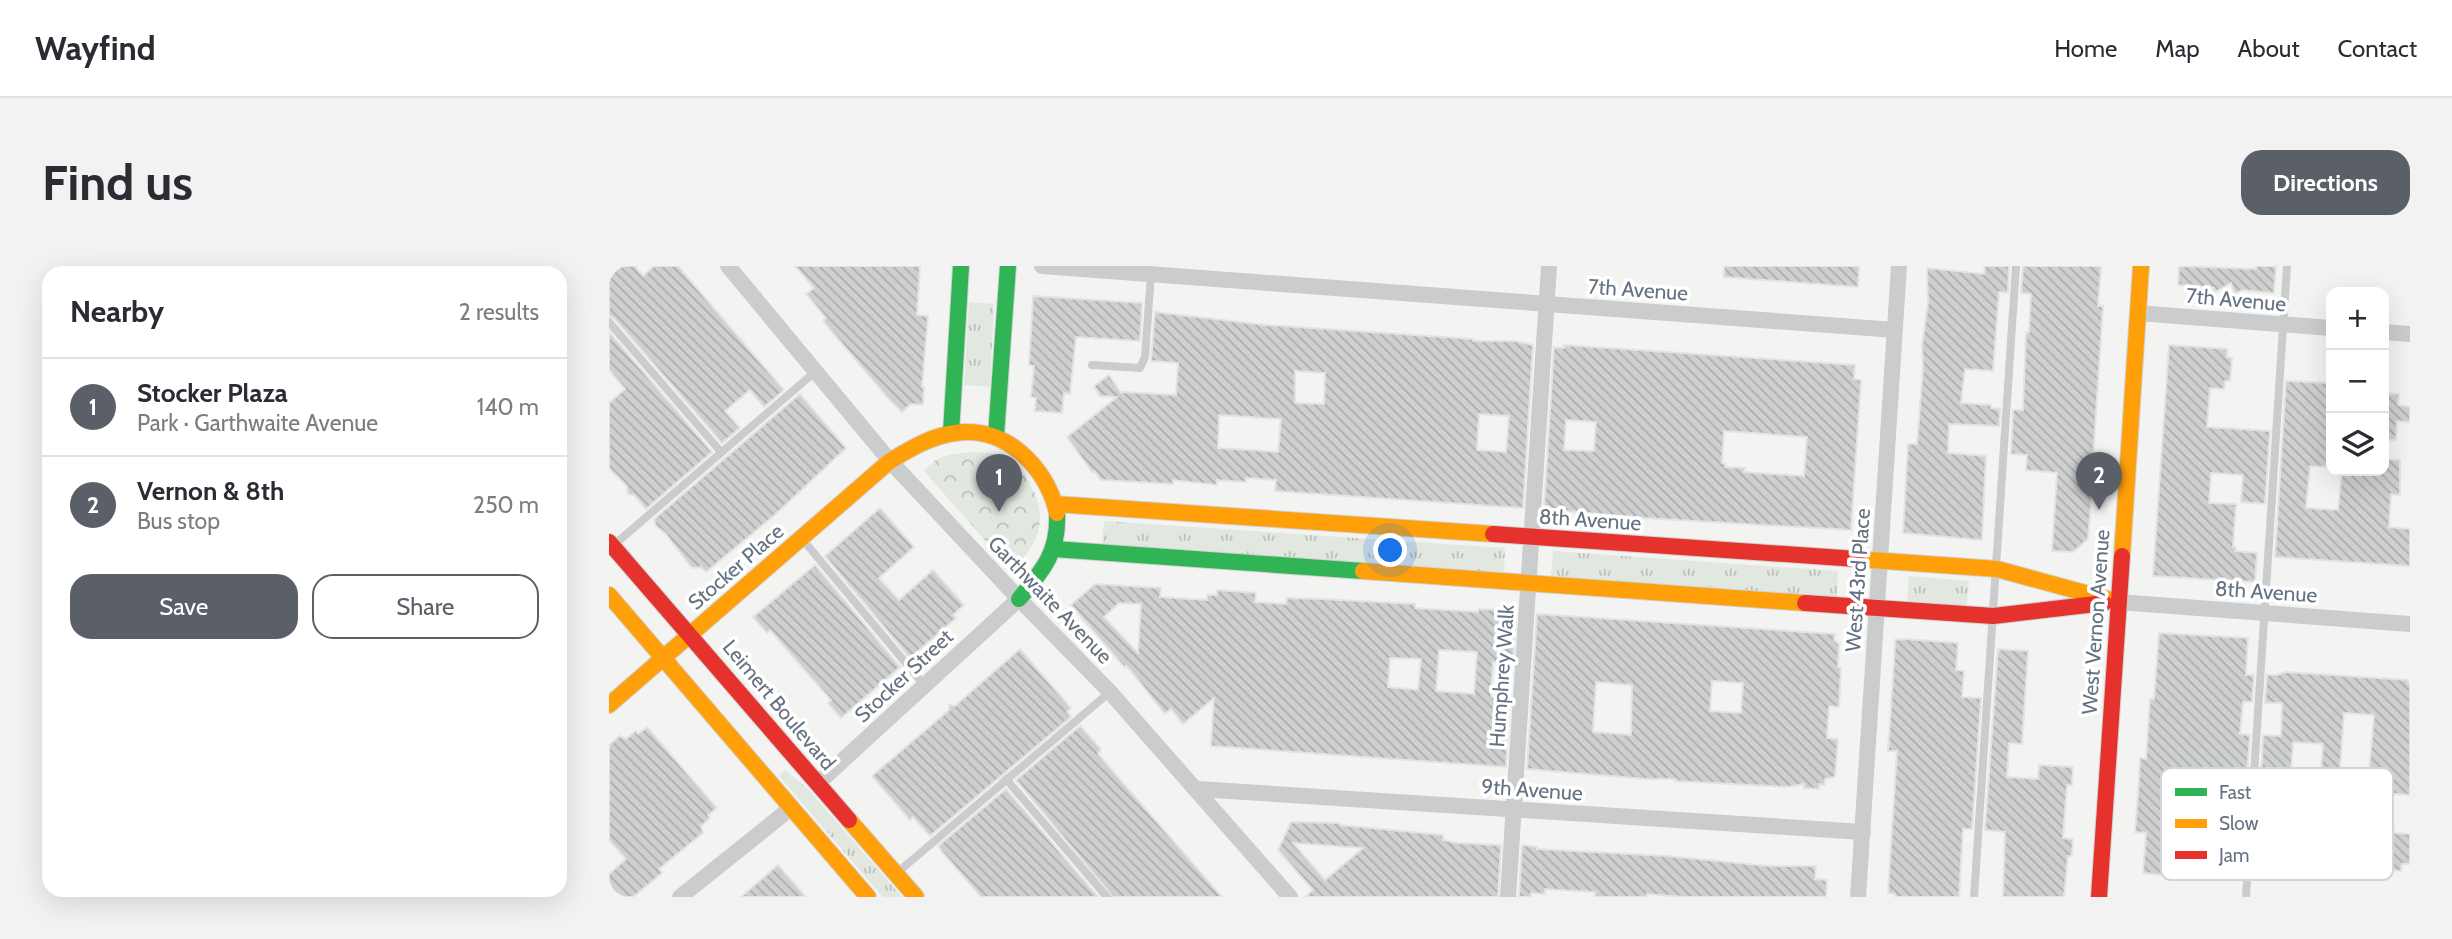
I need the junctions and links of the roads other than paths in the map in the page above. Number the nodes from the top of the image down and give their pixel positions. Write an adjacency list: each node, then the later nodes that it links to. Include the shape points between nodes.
1 (728, 266): 20 (street, Garthwaite Avenue)
2 (961, 266): 21 (street)
3 (1008, 266): 22 (street)
4 (1042, 266): 10 (street, 7th Avenue)
5 (1549, 266): 11 (street)
6 (1899, 266): 16 (street, West 43rd Place)
7 (2016, 266): 31 (lane)
8 (2141, 266): 12 (street, West Vernon Avenue)
9 (2287, 266): 14 (lane)
10 (1151, 274): 11 (street, 7th Avenue); 19 (lane, via 1145,357 1140,368)
11 (1546, 304): 16 (street, 7th Avenue); 26 (street)
12 (2138, 313): 14 (street, 7th Avenue); 35 (street, West Vernon Avenue)
13 (609, 322): 23 (lane)
14 (2283, 324): 15 (street, 7th Avenue); 37 (lane)
15 (2326, 328)
16 (1895, 330): 30 (street, West 43rd Place)
17 (2389, 332): 18 (street)
18 (2410, 334)
19 (1092, 365)
20 (815, 371): 23 (lane); 24 (street, Garthwaite Avenue)
21 (951, 433): 22 (street); 24 (street, Stocker Place)
22 (996, 436): 25 (street, via 1033,463)
23 (721, 452): 28 (lane)
24 (890, 461): 27 (street, Stocker Place); 34 (street, Garthwaite Avenue)
25 (1055, 504): 26 (street, 8th Avenue); 29 (street)
26 (1532, 537): 30 (street, 8th Avenue); 32 (street, Humphrey Walk)
27 (802, 538): 40 (street, Stocker Place); 42 (lane)
28 (611, 544): 40 (street, Leimert Boulevard)
29 (1054, 549): 32 (street, 8th Avenue); 34 (street)
30 (1880, 561): 31 (street, 8th Avenue); 36 (street, West 43rd Place)
31 (1997, 569): 35 (street, 8th Avenue); 38 (lane)
32 (1529, 583): 36 (street, 8th Avenue); 50 (street, Humphrey Walk)
33 (609, 596): 41 (street)
34 (1019, 599): 42 (street, Stocker Street); 43 (street, Garthwaite Avenue)
35 (2118, 602): 37 (street, 8th Avenue); 38 (street, 8th Avenue); 61 (street, West Vernon Avenue)
36 (1877, 608): 38 (street, 8th Avenue); 51 (street, West 43rd Place)
37 (2264, 613): 39 (street, 8th Avenue); 45 (lane)
38 (1993, 616): 60 (lane)
39 (2410, 624)
40 (691, 634): 41 (street, Stocker Place); 47 (street, Leimert Boulevard)
41 (663, 657): 44 (street, Stocker Place); 49 (street)
42 (925, 686): 47 (street, Stocker Street)
43 (1110, 692): 46 (lane); 48 (street, Garthwaite Avenue)
44 (609, 705)
45 (2254, 768)
46 (1006, 779): 52 (lane); 56 (lane)
47 (817, 783): 52 (street, Leimert Boulevard)
48 (1198, 789): 50 (street, 9th Avenue); 57 (street, Garthwaite Avenue)
49 (791, 808): 53 (street); 54 (street)
50 (1514, 810): 51 (street, 9th Avenue); 58 (street, Humphrey Walk)
51 (1863, 832): 59 (street, West 43rd Place)
52 (896, 874): 55 (street, Leimert Boulevard)
53 (682, 896)
54 (868, 897)
55 (916, 897)
56 (1107, 897)
57 (1290, 897)
58 (1508, 897)
59 (1859, 897)
60 (1974, 897)
61 (2099, 897)

